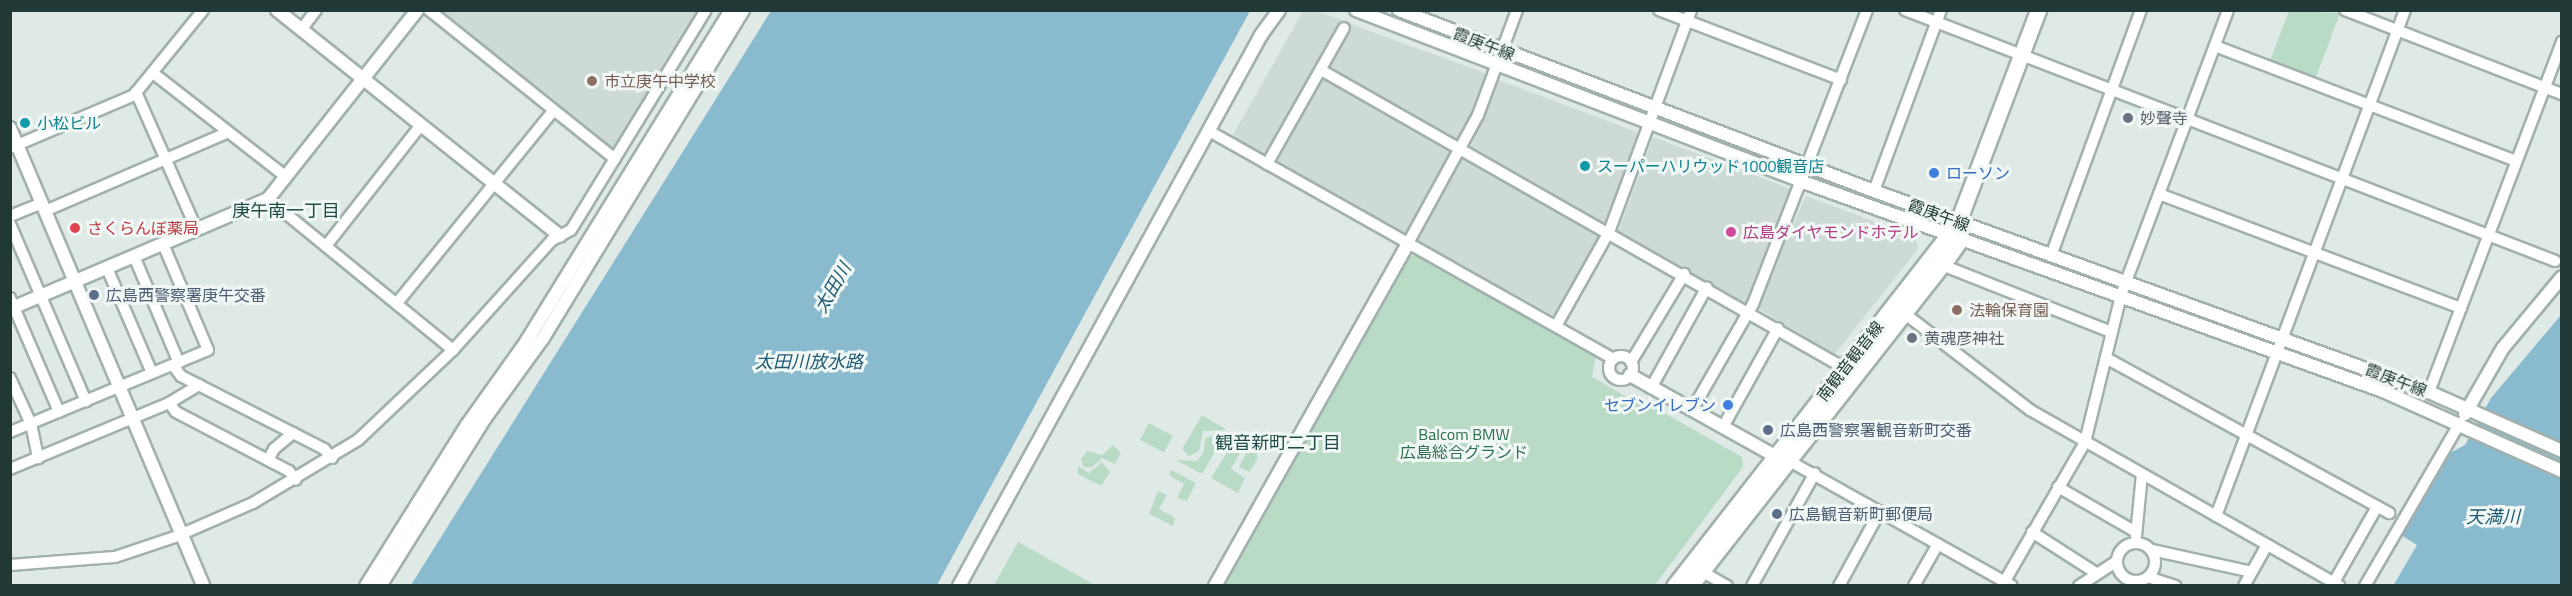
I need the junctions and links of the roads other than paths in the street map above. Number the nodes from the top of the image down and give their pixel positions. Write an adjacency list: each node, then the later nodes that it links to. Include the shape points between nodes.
1 (203, 10): 35 (street)
2 (277, 10): 26 (street)
3 (316, 10): 26 (street)
4 (417, 10): 36 (street)
5 (429, 10): 44 (street)
6 (706, 10): 54 (street)
7 (726, 10): 28 (street)
8 (731, 10): 28 (street)
9 (743, 10): 158 (street, via 543,338 485,418)
10 (1279, 10): 49 (street)
11 (1356, 10): 33 (street)
12 (1400, 10): 31 (street, 霞庚午線)
13 (1517, 10): 31 (street)
14 (1659, 10): 23 (street)
15 (1866, 10): 37 (street)
16 (1905, 10): 24 (street)
17 (1941, 10): 24 (street)
18 (2038, 10): 32 (main road)
19 (2141, 10): 39 (street)
20 (2228, 10): 30 (street)
21 (2345, 10): 27 (street)
22 (2405, 10): 27 (street)
23 (1689, 16): 37 (street); 43 (street)
24 (1936, 22): 32 (street); 62 (street)
25 (1344, 28): 34 (street)
26 (301, 30): 36 (street)
27 (2398, 31): 38 (street); 42 (street)
28 (718, 32): 157 (street, via 526,342 466,425)
29 (2562, 41): 38 (street)
30 (2215, 46): 42 (street); 45 (street)
31 (1502, 51): 33 (street); 43 (street, 霞庚午線)
32 (2021, 56): 39 (street); 67 (main road)
33 (1497, 66): 46 (street); 52 (street)
34 (1321, 70): 52 (street); 56 (street)
35 (153, 73): 40 (street); 50 (street)
36 (363, 79): 47 (street); 58 (street)
37 (1841, 80): 57 (street)
38 (2544, 87): 41 (street); 55 (street)
39 (2112, 90): 45 (street); 77 (street)
40 (136, 92): 51 (street); 53 (street)
41 (2562, 94)
42 (2370, 106): 55 (street); 59 (street)
43 (1655, 108): 46 (street); 57 (street, 霞庚午線)
44 (554, 111): 54 (street); 61 (street)
45 (2187, 119): 59 (street); 63 (street)
46 (1649, 123): 60 (street); 70 (street)
47 (422, 125): 61 (street); 76 (street)
48 (10, 128): 51 (street)
49 (1209, 130): 56 (street); 159 (street)
50 (228, 132): 53 (street); 58 (street)
51 (14, 147): 65 (street)
52 (1461, 148): 70 (street); 74 (street)
53 (168, 159): 65 (street); 69 (street)
54 (615, 159): 72 (street, via 571,230)
55 (2516, 161): 71 (street)
56 (1267, 164): 74 (street)
57 (1810, 166): 60 (street); 62 (street, 霞庚午線)
58 (286, 177): 64 (street)
59 (2344, 179): 71 (street); 78 (street)
60 (1803, 182): 73 (street); 93 (street)
61 (496, 183): 72 (street); 90 (street)
62 (1874, 191): 67 (street, 霞庚午線)
63 (2159, 194): 78 (street); 85 (street)
64 (268, 199): 69 (street); 76 (street)
65 (43, 207): 66 (street); 86 (street)
66 (10, 216)
67 (1958, 222): 73 (main road); 77 (street, 霞庚午線)
68 (10, 224): 89 (street)
69 (197, 230): 75 (street)
70 (1609, 232): 83 (street); 95 (street)
71 (2489, 235): 80 (street); 92 (street)
72 (560, 236): 99 (street, via 552,240)
73 (1954, 236): 81 (main road, 南観音観音線); 88 (street); 105 (main road, 南観音観音線)
74 (1408, 243): 95 (street); 160 (street)
75 (163, 244): 79 (street); 104 (street, via 208,350)
76 (326, 246): 90 (street)
77 (2052, 253): 85 (street, 霞庚午線)
78 (2315, 253): 92 (street); 98 (street)
79 (134, 256): 82 (street); 104 (street)
80 (2555, 261)
81 (1942, 266): 94 (main road, 南観音観音線); 97 (street)
82 (107, 268): 86 (street); 106 (street)
83 (1684, 274): 87 (street); 103 (street)
84 (2562, 277): 115 (street, via 2503,348)
85 (2126, 280): 88 (street); 98 (street, 霞庚午線)
86 (75, 281): 89 (street); 110 (street)
87 (1707, 287): 93 (street); 111 (street)
88 (2121, 295): 97 (street); 100 (street)
89 (41, 296): 91 (street); 113 (street)
90 (397, 303): 99 (street)
91 (12, 305): 117 (street)
92 (2461, 309): 112 (street)
93 (1750, 311): 96 (street); 116 (street)
94 (1904, 313): 125 (street, via 2030,410); 129 (main road, 南観音観音線)
95 (1556, 326): 102 (street)
96 (1779, 328): 105 (street); 121 (street)
97 (2111, 332): 101 (street)
98 (2283, 337): 100 (street); 112 (street, 霞庚午線)
99 (453, 350): 128 (street, via 358,440)
100 (2277, 351): 119 (street); 124 (street)
101 (2106, 358): 124 (street); 125 (street)
102 (1613, 359): 103 (street, via 1623,356); 107 (street, via 1609,368 1613,376 1622,379)
103 (1631, 362): 107 (street)
104 (176, 364): 106 (street); 109 (street, via 181,376)
105 (1846, 369): 129 (main road, 南観音観音線)
106 (152, 373): 110 (street)
107 (1630, 375): 111 (street)
108 (10, 378): 120 (street)
109 (200, 386): 114 (street); 123 (street)
110 (119, 387): 113 (street); 118 (street)
111 (1651, 388): 116 (street)
112 (2430, 392): 115 (street, 霞庚午線)
113 (86, 401): 117 (street)
114 (170, 403): 118 (street); 130 (street, via 176,411)
115 (2468, 409): 119 (street); 126 (street, 霞庚午線)
116 (1692, 410): 121 (street)
117 (59, 412): 120 (street)
118 (132, 418): 127 (street); 142 (street)
119 (2460, 423): 132 (street); 147 (street)
120 (31, 424): 122 (street); 127 (street)
121 (1723, 428): 129 (street)
122 (10, 432)
123 (293, 433): 128 (street, via 324,449); 130 (street, via 274,449)
124 (2246, 435): 137 (street); 140 (street)
125 (2085, 442): 134 (street); 136 (street)
126 (2562, 451)
127 (38, 458): 131 (street)
128 (332, 458): 135 (street)
129 (1781, 458): 133 (street); 150 (main road, 南観音観音線)
130 (268, 460): 135 (street, via 289,471)
131 (10, 469)
132 (2562, 471)
133 (1815, 473): 138 (street); 164 (street)
134 (2142, 474): 140 (street); 143 (street)
135 (296, 480): 142 (street)
136 (2058, 487): 141 (street); 143 (street)
137 (2377, 507): 139 (street); 154 (street)
138 (1880, 511): 144 (street); 165 (street)
139 (2389, 513)
140 (2216, 516): 145 (street)
141 (2032, 532): 152 (street); 156 (street)
142 (182, 535): 149 (street, via 115,556); 155 (street)
143 (2136, 537): 146 (street); 148 (street, via 2122,548)
144 (1938, 544): 156 (street); 166 (street)
145 (2267, 545): 151 (street); 154 (street)
146 (2152, 550): 151 (street); 153 (street, via 2155,566)
147 (2379, 560): 170 (street); 171 (street)
148 (2117, 561): 152 (street); 153 (street, via 2125,578)
149 (10, 565)
150 (1696, 568): 161 (main road, 南観音観音線); 162 (main road, 南観音観音線); 163 (street)
151 (2252, 572): 169 (street)
152 (2096, 573): 167 (street)
153 (2144, 581): 168 (street)
154 (2333, 583)
155 (202, 584)
156 (2006, 584)
157 (366, 585)
158 (380, 585)
159 (959, 585)
160 (1215, 585)
161 (1674, 585)
162 (1690, 585)
163 (1727, 585)
164 (1752, 585)
165 (1839, 585)
166 (1914, 585)
167 (2079, 585)
168 (2176, 585)
169 (2244, 585)
170 (2355, 585)
171 (2365, 585)

